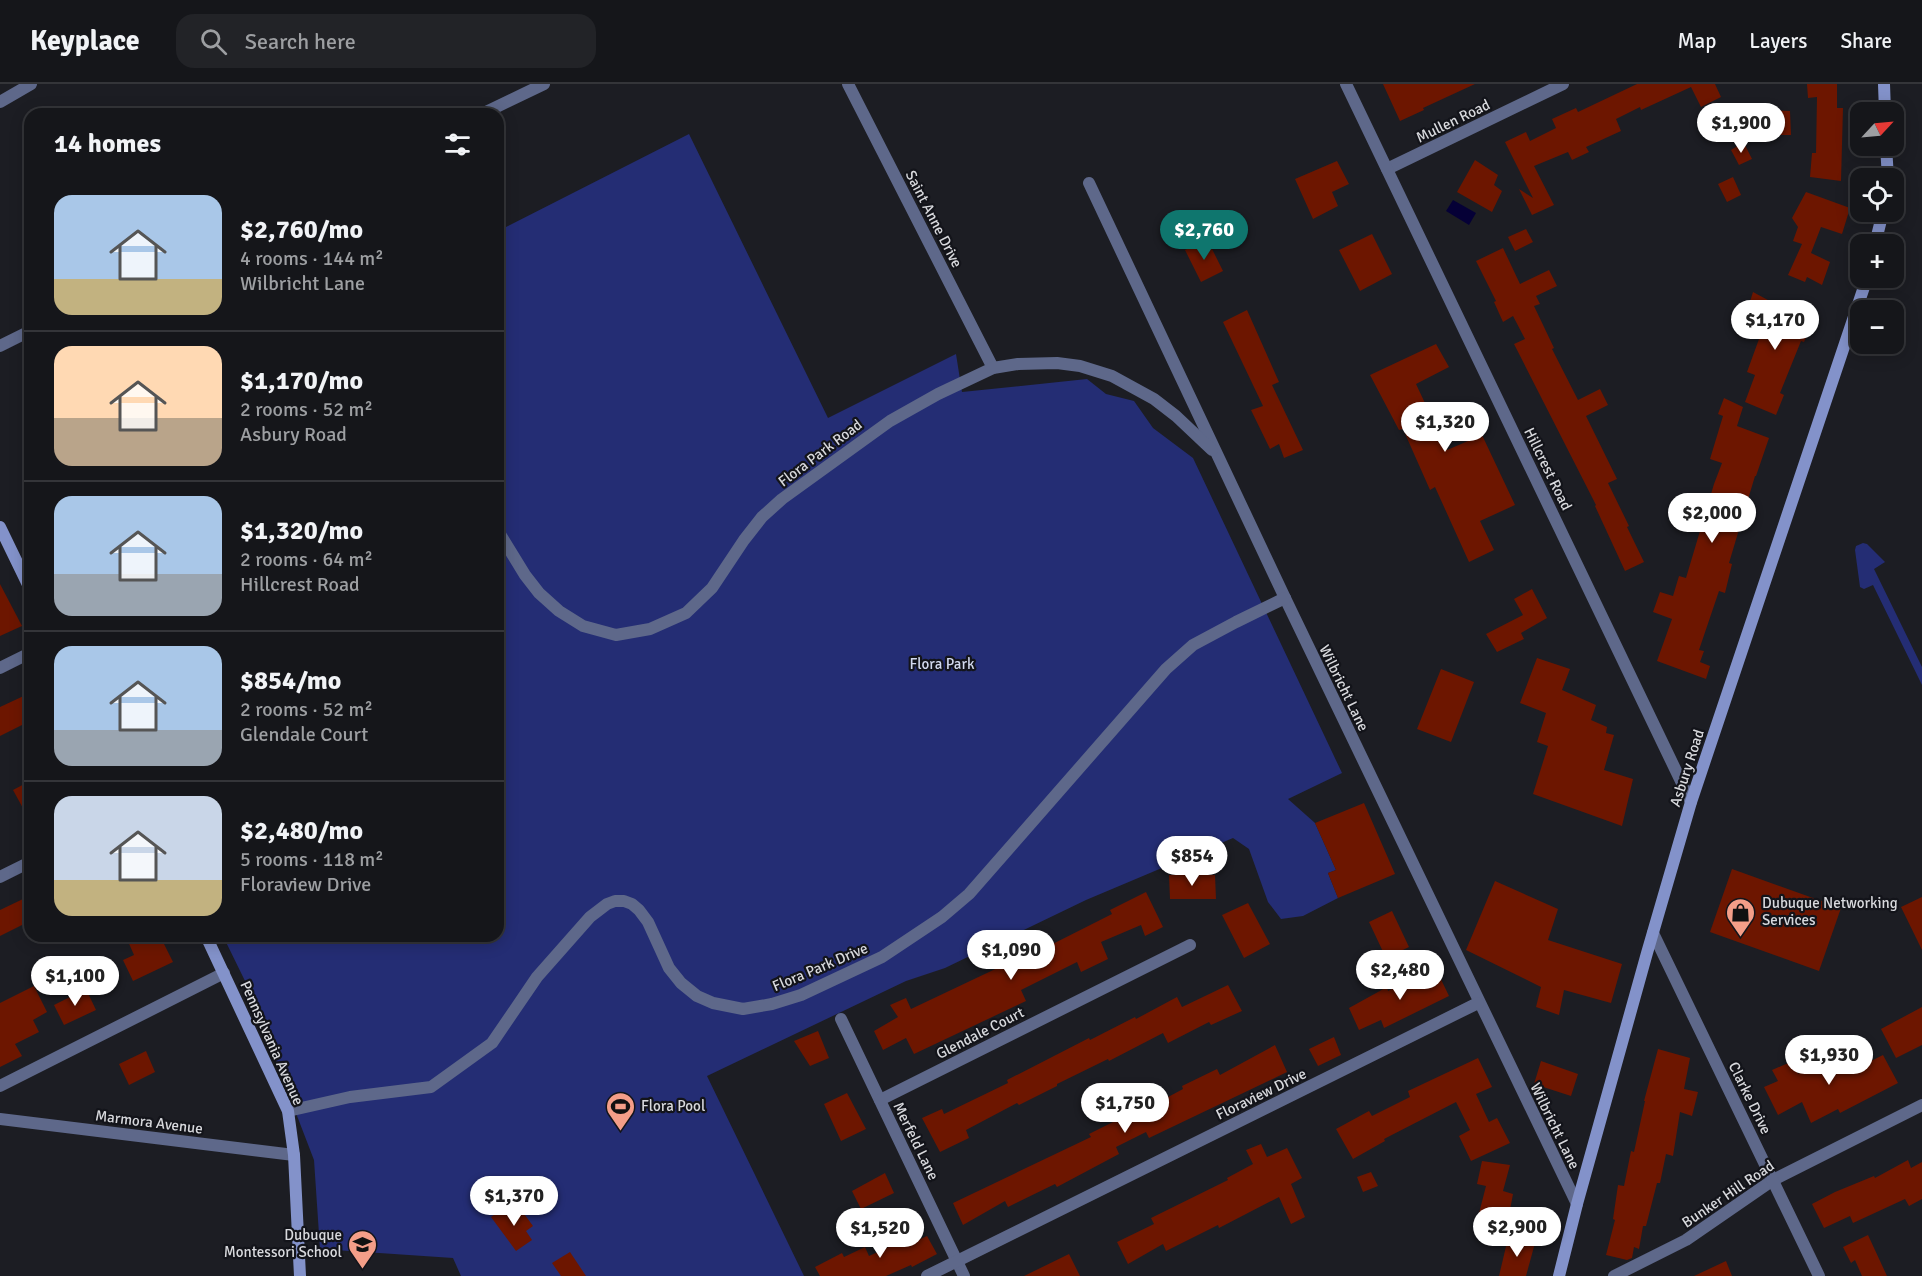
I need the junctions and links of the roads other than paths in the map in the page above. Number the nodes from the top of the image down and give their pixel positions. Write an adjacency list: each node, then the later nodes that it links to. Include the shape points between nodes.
1 (31, 84): 7 (street)
2 (544, 84): 9 (street)
3 (848, 84): 15 (street, Saint Anne Drive)
4 (1346, 84): 10 (street, Hillcrest Road)
5 (1563, 84): 10 (street, Mullen Road)
6 (1884, 84): 8 (main road)
7 (0, 102)
8 (1885, 102)
9 (494, 108)
10 (1388, 169): 23 (street, Hillcrest Road)
11 (1089, 183): 16 (street, Wilbricht Lane)
12 (1864, 288): 23 (main road, Asbury Road)
13 (24, 334): 14 (street)
14 (0, 346)
15 (993, 368): 16 (street, Flora Park Road, via 1057,363 1112,376 1169,410); 18 (street, Flora Park Road, via 918,404 816,473 762,517 712,588 686,613 650,629 615,635 583,626 538,593)
16 (1217, 456): 20 (street, Wilbricht Lane)
17 (0, 527): 19 (main road)
18 (504, 541)
19 (24, 577)
20 (1285, 598): 30 (street, Wilbricht Lane); 35 (street, Flora Park Drive, via 1193,645 1166,669 969,894 882,957 786,1000 730,1008 697,996 681,983 669,968 645,916 632,904 615,901 590,917 565,944 492,1043 431,1087 350,1097)
21 (24, 656): 22 (street)
22 (0, 668)
23 (1691, 802): 26 (main road, Asbury Road)
24 (24, 865): 25 (street)
25 (0, 877)
26 (1653, 933): 38 (street, Clarke Drive); 39 (main road, Asbury Road)
27 (209, 942): 29 (main road, Pennsylvania Avenue)
28 (1190, 945): 33 (street, Glendale Court)
29 (224, 973): 32 (street); 35 (main road, Pennsylvania Avenue)
30 (1478, 1003): 39 (street, Wilbricht Lane); 40 (street, Floraview Drive)
31 (841, 1019): 33 (street, Merfeld Lane)
32 (0, 1086)
33 (880, 1100): 40 (street, Merfeld Lane)
34 (1922, 1105): 38 (street, Bunker Hill Road)
35 (288, 1111): 37 (main road, Pennsylvania Avenue)
36 (0, 1119): 37 (street, Marmora Avenue)
37 (294, 1155): 41 (main road, Pennsylvania Avenue)
38 (1773, 1179): 45 (street, Bunker Hill Road, via 1686,1240); 46 (street, Clarke Drive)
39 (1576, 1204): 44 (main road, Asbury Road)
40 (957, 1261): 42 (street, Floraview Drive); 43 (street, Merfeld Lane)
41 (300, 1276)
42 (927, 1276)
43 (964, 1276)
44 (1559, 1276)
45 (1614, 1276)
46 (1819, 1276)

